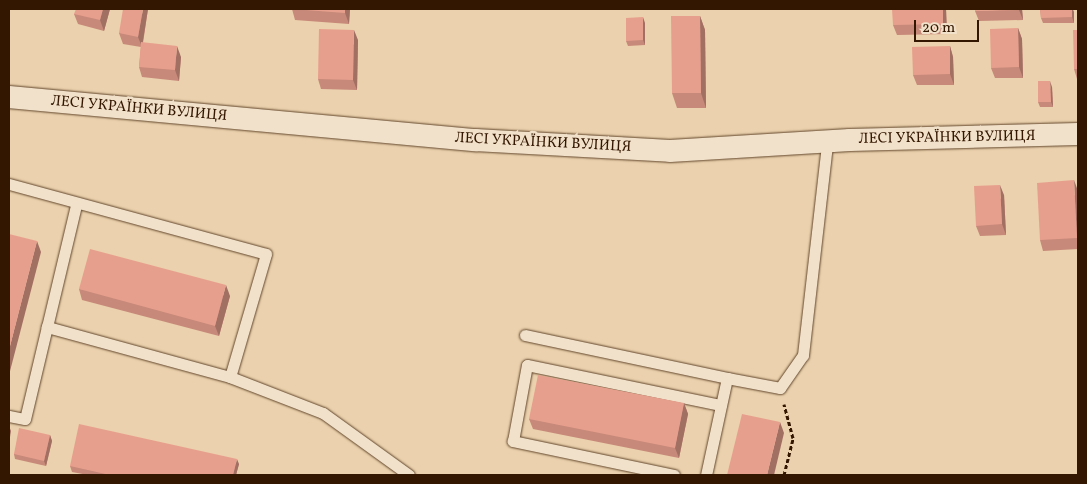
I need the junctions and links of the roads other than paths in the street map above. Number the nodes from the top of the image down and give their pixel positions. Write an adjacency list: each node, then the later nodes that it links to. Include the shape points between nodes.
1 (9, 98): 3 (street, ЛЕСІ УКРАЇНКИ ВУЛИЦЯ, via 514,142 670,151)
2 (1078, 134): 3 (street, ЛЕСІ УКРАЇНКИ ВУЛИЦЯ, via 850,140)
3 (827, 144): 9 (lane, via 803,355 780,388)
4 (9, 184): 5 (lane)
5 (76, 205): 6 (lane); 8 (lane, via 266,254)
6 (47, 327): 8 (lane); 11 (lane, via 25,419)
7 (525, 335): 9 (lane)
8 (230, 376): 12 (lane, via 323,413)
9 (727, 378): 10 (lane)
10 (721, 405): 13 (lane, via 527,365 513,441); 14 (lane)
11 (9, 416)
12 (409, 475)
13 (674, 475)
14 (706, 475)

